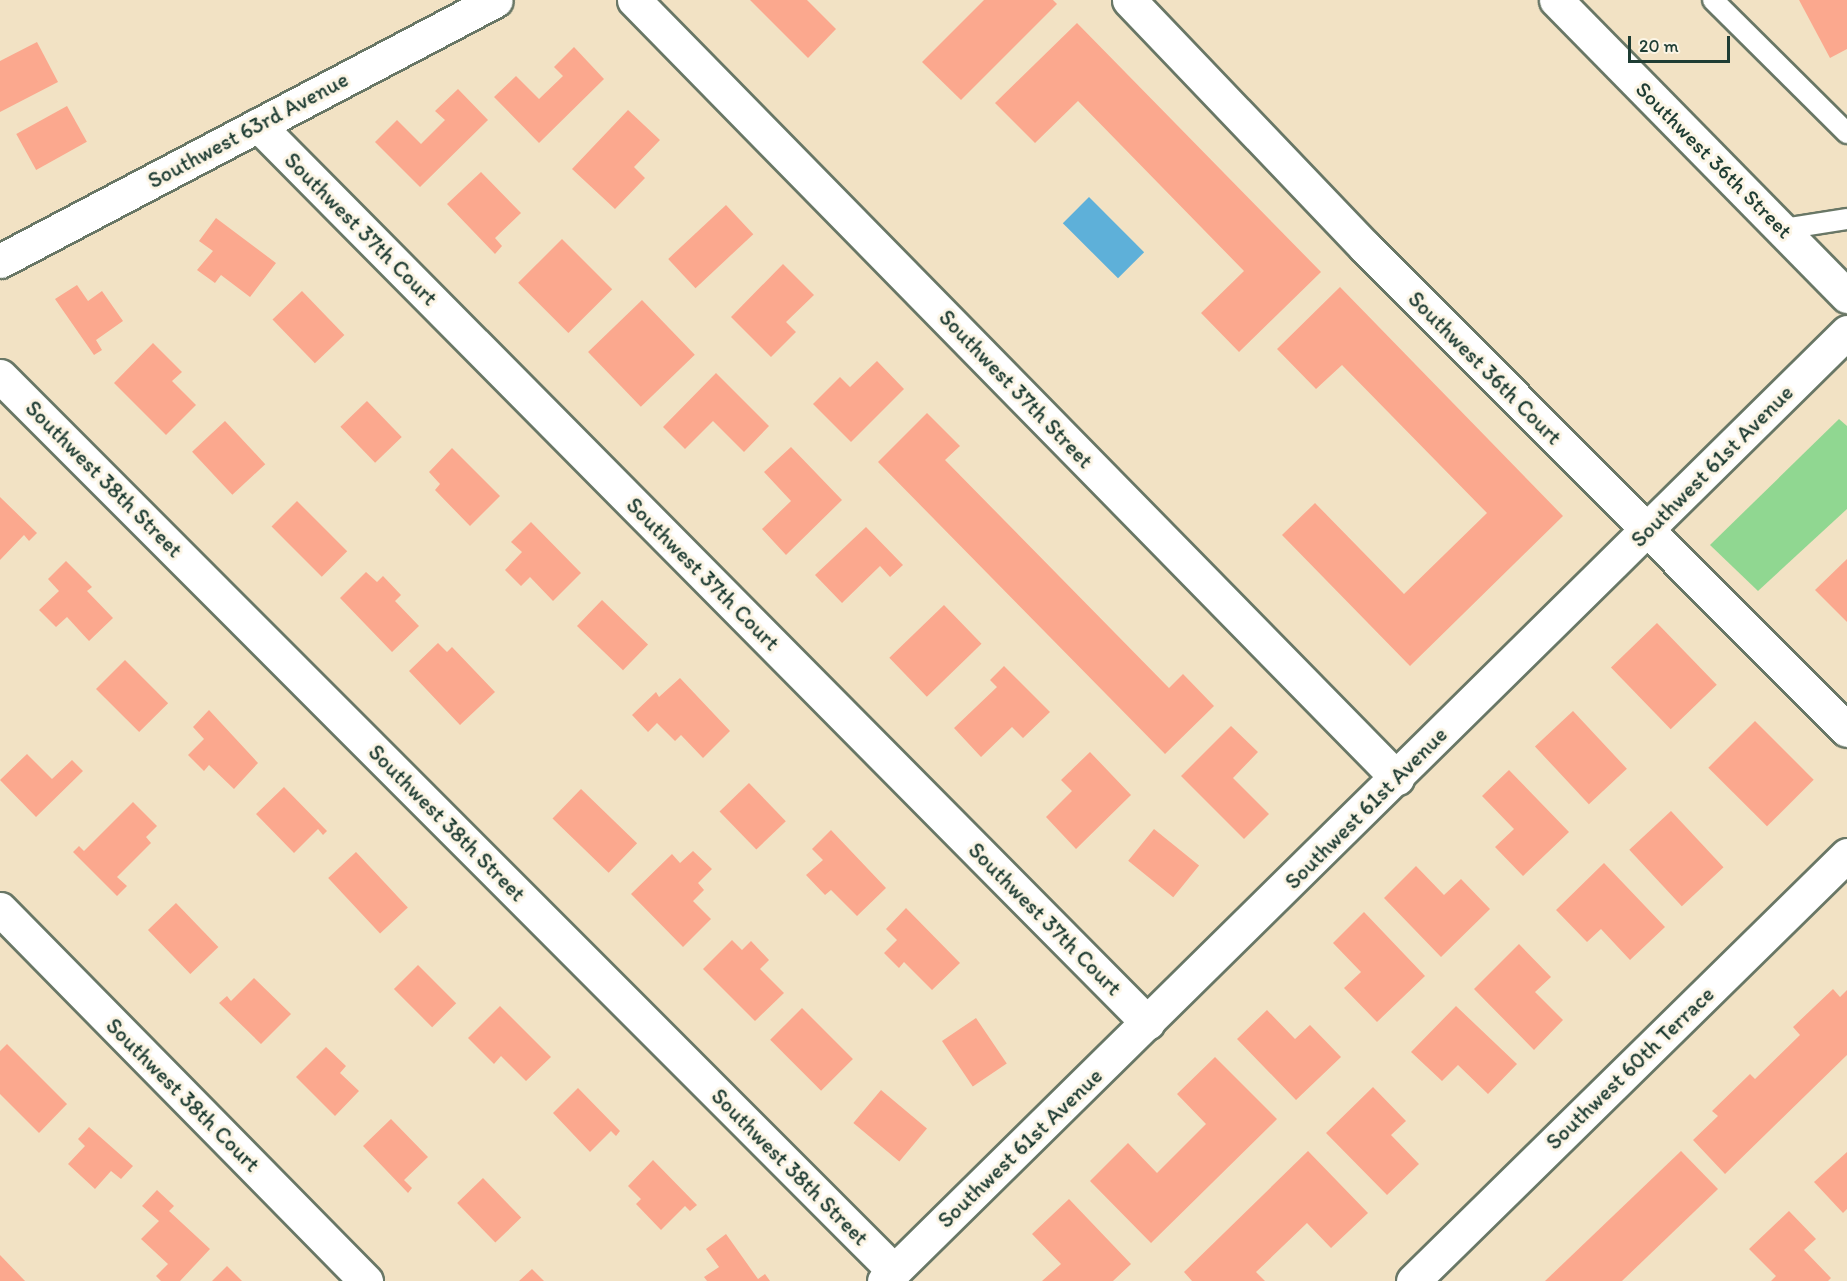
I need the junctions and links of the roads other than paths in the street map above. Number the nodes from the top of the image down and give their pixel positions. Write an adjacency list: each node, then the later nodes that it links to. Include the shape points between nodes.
1 (496, 0): 6 (street, Southwest 63rd Avenue)
2 (634, 0): 16 (street, Southwest 37th Street)
3 (1129, 0): 14 (street, Southwest 36th Court, via 1365,247)
4 (1556, 0): 9 (street, Southwest 36th Street)
5 (1713, 0): 7 (lane)
6 (258, 124): 10 (street, Southwest 63rd Avenue); 19 (street, Southwest 37th Court)
7 (1847, 133)
8 (1847, 219): 9 (lane)
9 (1783, 229): 11 (street, Southwest 36th Street)
10 (0, 261)
11 (1847, 296)
12 (1847, 332): 14 (street, Southwest 61st Avenue)
13 (0, 376): 20 (street, Southwest 38th Street)
14 (1647, 531): 15 (street, Southwest 36th Court); 16 (street, Southwest 61st Avenue)
15 (1847, 730)
16 (1397, 778): 19 (street, Southwest 61st Avenue)
17 (1847, 855): 22 (street, Southwest 60th Terrace)
18 (0, 909): 21 (street, Southwest 38th Court)
19 (1148, 1023): 20 (street, Southwest 61st Avenue)
20 (889, 1276)
21 (366, 1281)
22 (1413, 1281)

